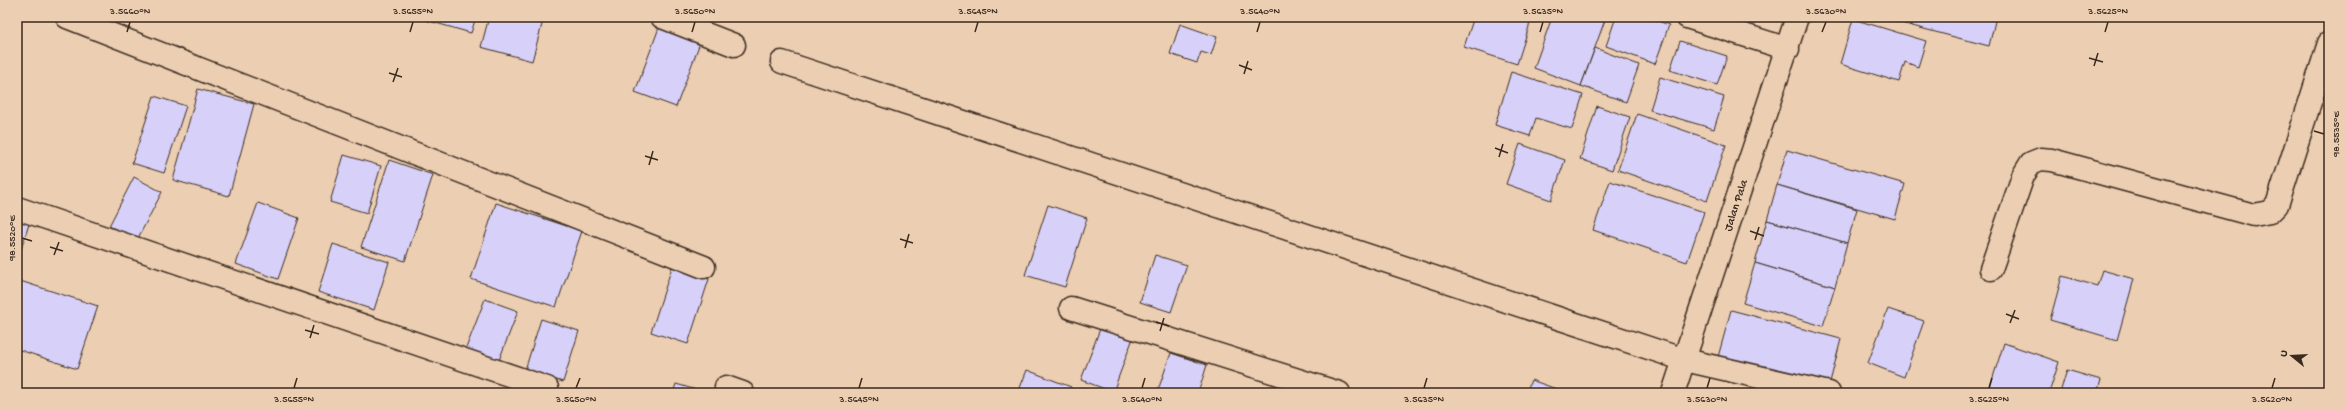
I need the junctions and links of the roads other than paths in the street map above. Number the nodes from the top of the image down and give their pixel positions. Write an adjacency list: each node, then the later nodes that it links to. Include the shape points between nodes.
1 (67, 17): 10 (street)
2 (662, 17): 6 (street)
3 (1687, 17): 7 (street)
4 (1797, 17): 7 (street, Jalan Pala)
5 (2329, 43): 11 (street, via 2276,205 2270,212 2254,216 2041,159 2031,163 2023,176)
6 (734, 45)
7 (1788, 49): 13 (street, Jalan Pala)
8 (782, 62): 13 (street)
9 (17, 208): 14 (street)
10 (704, 267)
11 (1991, 269)
12 (1071, 308): 15 (street)
13 (1685, 360): 16 (street, Jalan Pala); 17 (street)
14 (547, 388)
15 (1339, 393)
16 (1673, 393)
17 (1829, 393)

